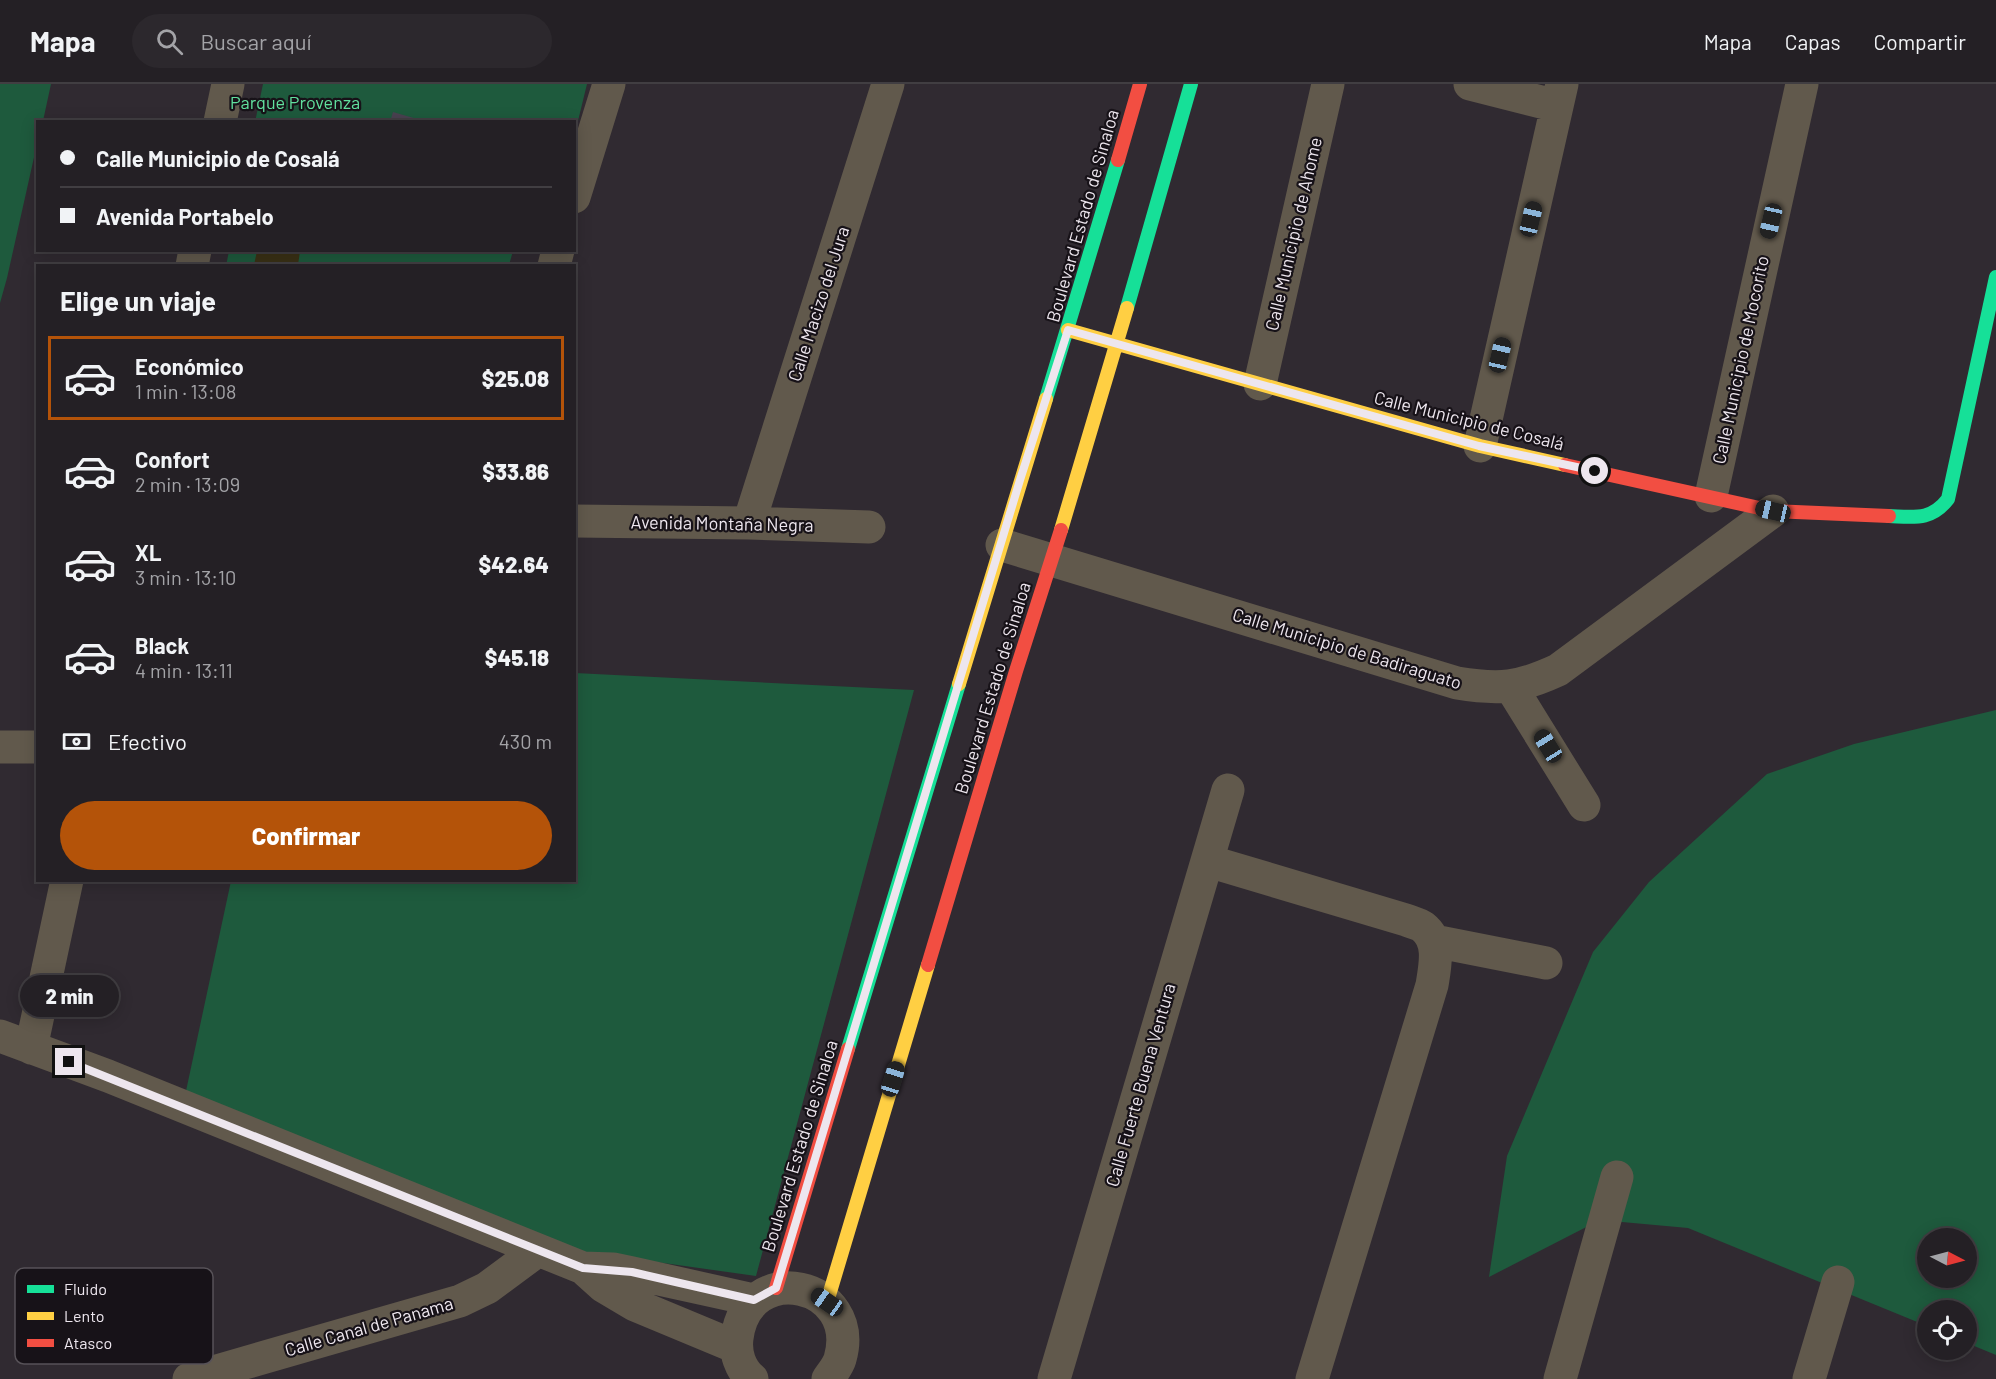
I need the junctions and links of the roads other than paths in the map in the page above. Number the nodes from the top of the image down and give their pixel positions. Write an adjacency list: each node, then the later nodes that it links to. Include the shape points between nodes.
1 (228, 84): 10 (street)
2 (609, 84): 11 (street)
3 (888, 84): 20 (street, Calle Macizo del Jura)
4 (1140, 84): 13 (street, Boulevard Estado de Sinaloa)
5 (1191, 84): 14 (street, Boulevard Estado de Sinaloa)
6 (1328, 84): 15 (street, Calle Municipio de Ahome)
7 (1470, 84): 9 (street)
8 (1802, 84): 17 (street, Calle Municipio de Mocorito)
9 (1559, 95): 16 (street)
10 (220, 120)
11 (576, 191)
12 (1996, 277): 18 (street, Calle Municipio de Cosalá, via 1953,483 1939,512 1910,517)
13 (1068, 330): 14 (street, Calle Municipio de Cosalá); 22 (street, Boulevard Estado de Sinaloa)
14 (1117, 344): 15 (street, Calle Municipio de Cosalá); 23 (street, Boulevard Estado de Sinaloa)
15 (1260, 384): 16 (street, Calle Municipio de Cosalá)
16 (1479, 446): 17 (street, Calle Municipio de Cosalá)
17 (1711, 496): 18 (street, Calle Municipio de Cosalá)
18 (1773, 511): 24 (street, Calle Municipio de Badiraguato, via 1558,670)
19 (576, 521): 20 (street, Avenida Montaña Negra)
20 (749, 523): 21 (street, Avenida Montaña Negra)
21 (869, 527)
22 (1002, 545): 23 (street, Calle Municipio de Badiraguato); 39 (street, Boulevard Estado de Sinaloa)
23 (1052, 559): 24 (street, Calle Municipio de Badiraguato, via 1457,683); 40 (street, Boulevard Estado de Sinaloa)
24 (1511, 687): 28 (street)
25 (0, 747): 26 (street)
26 (36, 747)
27 (1228, 790): 29 (street, Calle Fuerte Buena Ventura)
28 (1584, 805)
29 (1208, 861): 31 (street, via 1406,920 1424,928); 44 (street, Calle Fuerte Buena Ventura)
30 (67, 882): 34 (street)
31 (1434, 941): 32 (street); 45 (street, via 1432,985)
32 (1546, 963)
33 (0, 1036): 34 (street)
34 (31, 1048): 36 (street)
35 (1617, 1178): 46 (street)
36 (537, 1251): 37 (street); 42 (street, Calle Canal de Panama, via 487,1288 460,1301)
37 (583, 1268): 39 (street); 41 (street, via 603,1286)
38 (1838, 1282): 47 (street)
39 (765, 1294): 40 (street, via 794,1287 812,1291); 41 (street, via 739,1322)
40 (827, 1302): 43 (street, via 839,1319 843,1341 839,1362)
41 (745, 1370)
42 (189, 1379)
43 (828, 1379)
44 (1054, 1379)
45 (1312, 1379)
46 (1560, 1379)
47 (1809, 1379)

